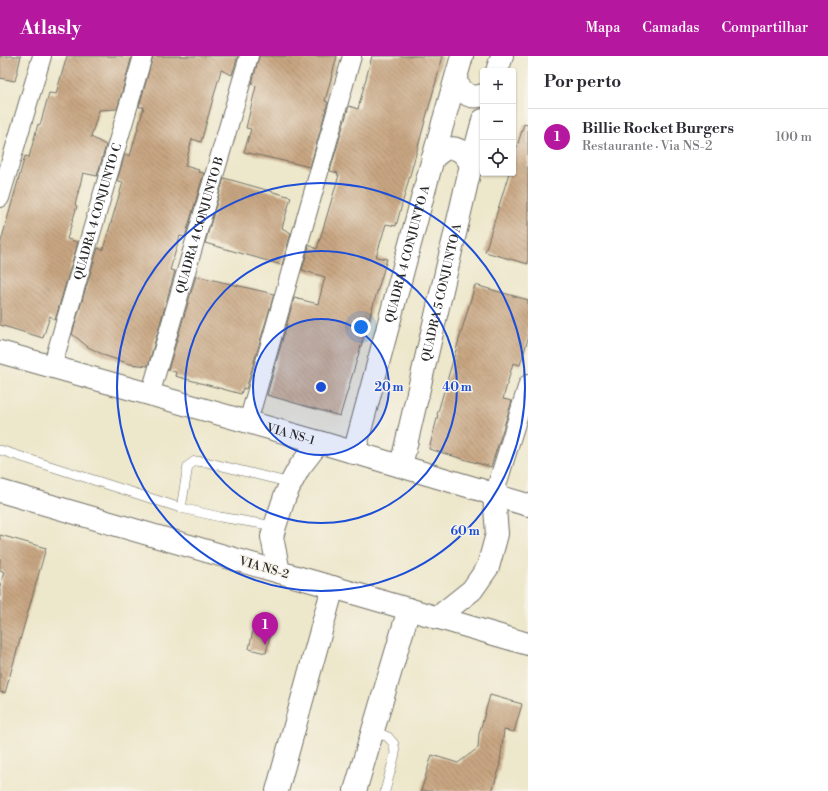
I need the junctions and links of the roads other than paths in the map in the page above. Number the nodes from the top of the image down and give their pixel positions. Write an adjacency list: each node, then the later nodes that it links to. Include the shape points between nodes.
1 (42, 56): 13 (street)
2 (143, 56): 15 (street, QUADRA 4 CONJUNTO C)
3 (249, 56): 17 (street, QUADRA 4 CONJUNTO B)
4 (352, 56): 18 (street)
5 (462, 56): 8 (street, QUADRA 4 CONJUNTO A)
6 (502, 56): 7 (street)
7 (498, 68)
8 (455, 82): 9 (street, via 465,94 473,97); 11 (street, QUADRA 4 CONJUNTO A)
9 (480, 96)
10 (480, 131): 12 (street, QUADRA 5 CONJUNTO A)
11 (433, 158): 12 (street, via 446,149 457,149 466,155); 21 (street, QUADRA 4 CONJUNTO A)
12 (471, 165): 22 (street, QUADRA 5 CONJUNTO A)
13 (0, 198)
14 (0, 352): 15 (street)
15 (52, 367): 17 (street, VIA NS-1)
16 (528, 384): 25 (street)
17 (150, 395): 18 (street, VIA NS-1)
18 (248, 422): 19 (street, VIA NS-1)
19 (319, 442): 21 (street, VIA NS-1); 23 (street)
20 (0, 450): 27 (lane)
21 (354, 453): 22 (street, VIA NS-1)
22 (401, 466): 25 (street, VIA NS-1)
23 (291, 483): 27 (lane, via 195,461 188,466); 28 (street)
24 (0, 491): 29 (street, VIA NS-2)
25 (494, 496): 26 (street, VIA NS-1); 32 (street, via 497,534 488,566 472,590)
26 (528, 505)
27 (181, 508): 28 (lane, via 220,518)
28 (275, 526): 29 (street, via 272,537)
29 (279, 572): 30 (street, VIA NS-2)
30 (333, 587): 31 (street, VIA NS-2); 35 (street)
31 (410, 609): 32 (street, VIA NS-2); 34 (street)
32 (437, 618): 33 (street, VIA NS-2)
33 (528, 644)
34 (373, 731): 36 (street); 37 (lane, via 388,737 394,744 395,754)
35 (277, 791)
36 (355, 791)
37 (385, 791)

